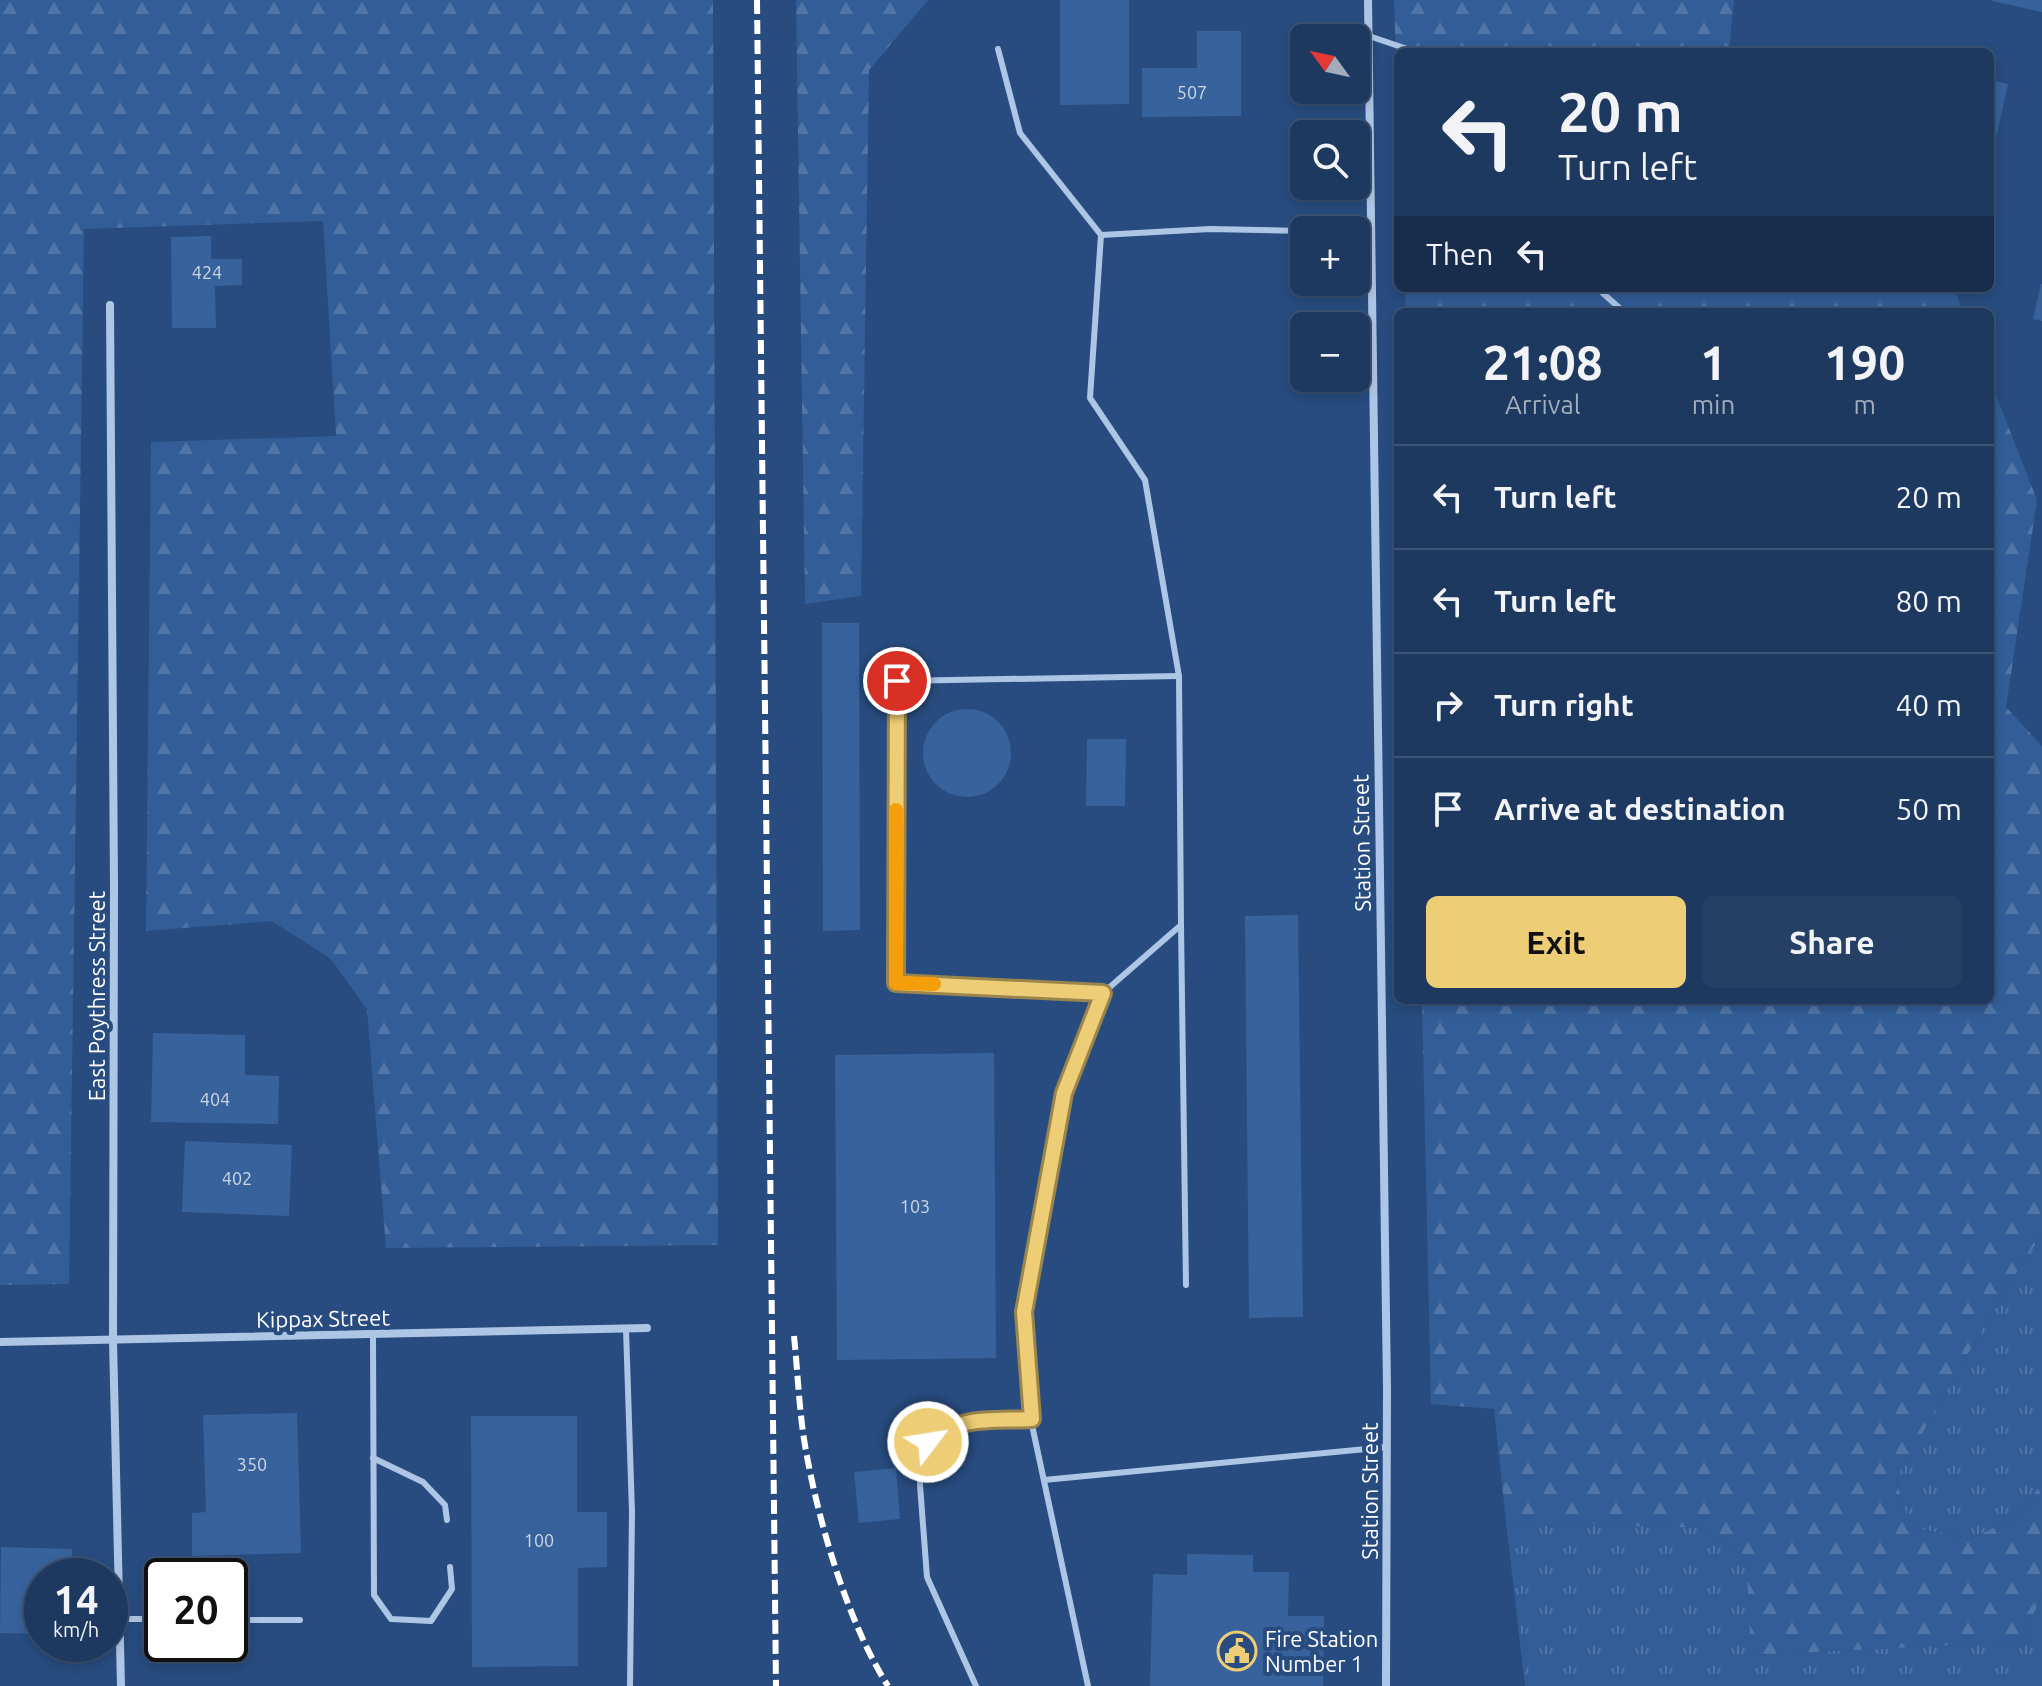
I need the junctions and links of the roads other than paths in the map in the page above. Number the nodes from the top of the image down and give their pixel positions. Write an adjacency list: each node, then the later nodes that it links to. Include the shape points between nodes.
1 (1368, 0): 2 (street, Station Street)
2 (1369, 24)
3 (1370, 36): 4 (lane)
4 (1404, 48)
5 (998, 49): 9 (lane, via 1020,133)
6 (1370, 104): 8 (street, Station Street)
7 (1290, 231): 9 (lane)
8 (1371, 233): 23 (street, Station Street)
9 (1101, 235): 13 (lane, via 1090,398 1145,480)
10 (1602, 292): 12 (lane)
11 (110, 305): 20 (street, East Poythress Street)
12 (1620, 308)
13 (1179, 676): 14 (lane); 15 (lane, via 897,681 896,983)
14 (1181, 925): 15 (lane); 16 (lane)
15 (1103, 993): 22 (lane, via 1064,1093 1024,1312)
16 (1186, 1285)
17 (647, 1328): 18 (street, Kippax Street)
18 (626, 1329): 19 (street, Kippax Street); 33 (lane)
19 (373, 1335): 20 (street, Kippax Street); 24 (lane)
20 (113, 1340): 21 (street, Kippax Street); 27 (street, East Poythress Street)
21 (0, 1342)
22 (1032, 1419): 25 (lane); 34 (lane, via 959,1423 928,1442 921,1462 927,1577)
23 (1387, 1447): 25 (lane); 36 (street, Station Street)
24 (373, 1458): 26 (lane, via 423,1482 445,1505); 28 (lane, via 374,1595 391,1619 431,1621 452,1589)
25 (1044, 1480): 35 (lane)
26 (447, 1520)
27 (118, 1558)
28 (450, 1567)
29 (248, 1620): 30 (lane)
30 (300, 1620)
31 (120, 1662): 32 (street, East Poythress Street)
32 (121, 1686)
33 (630, 1686)
34 (976, 1686)
35 (1088, 1686)
36 (1386, 1686)

